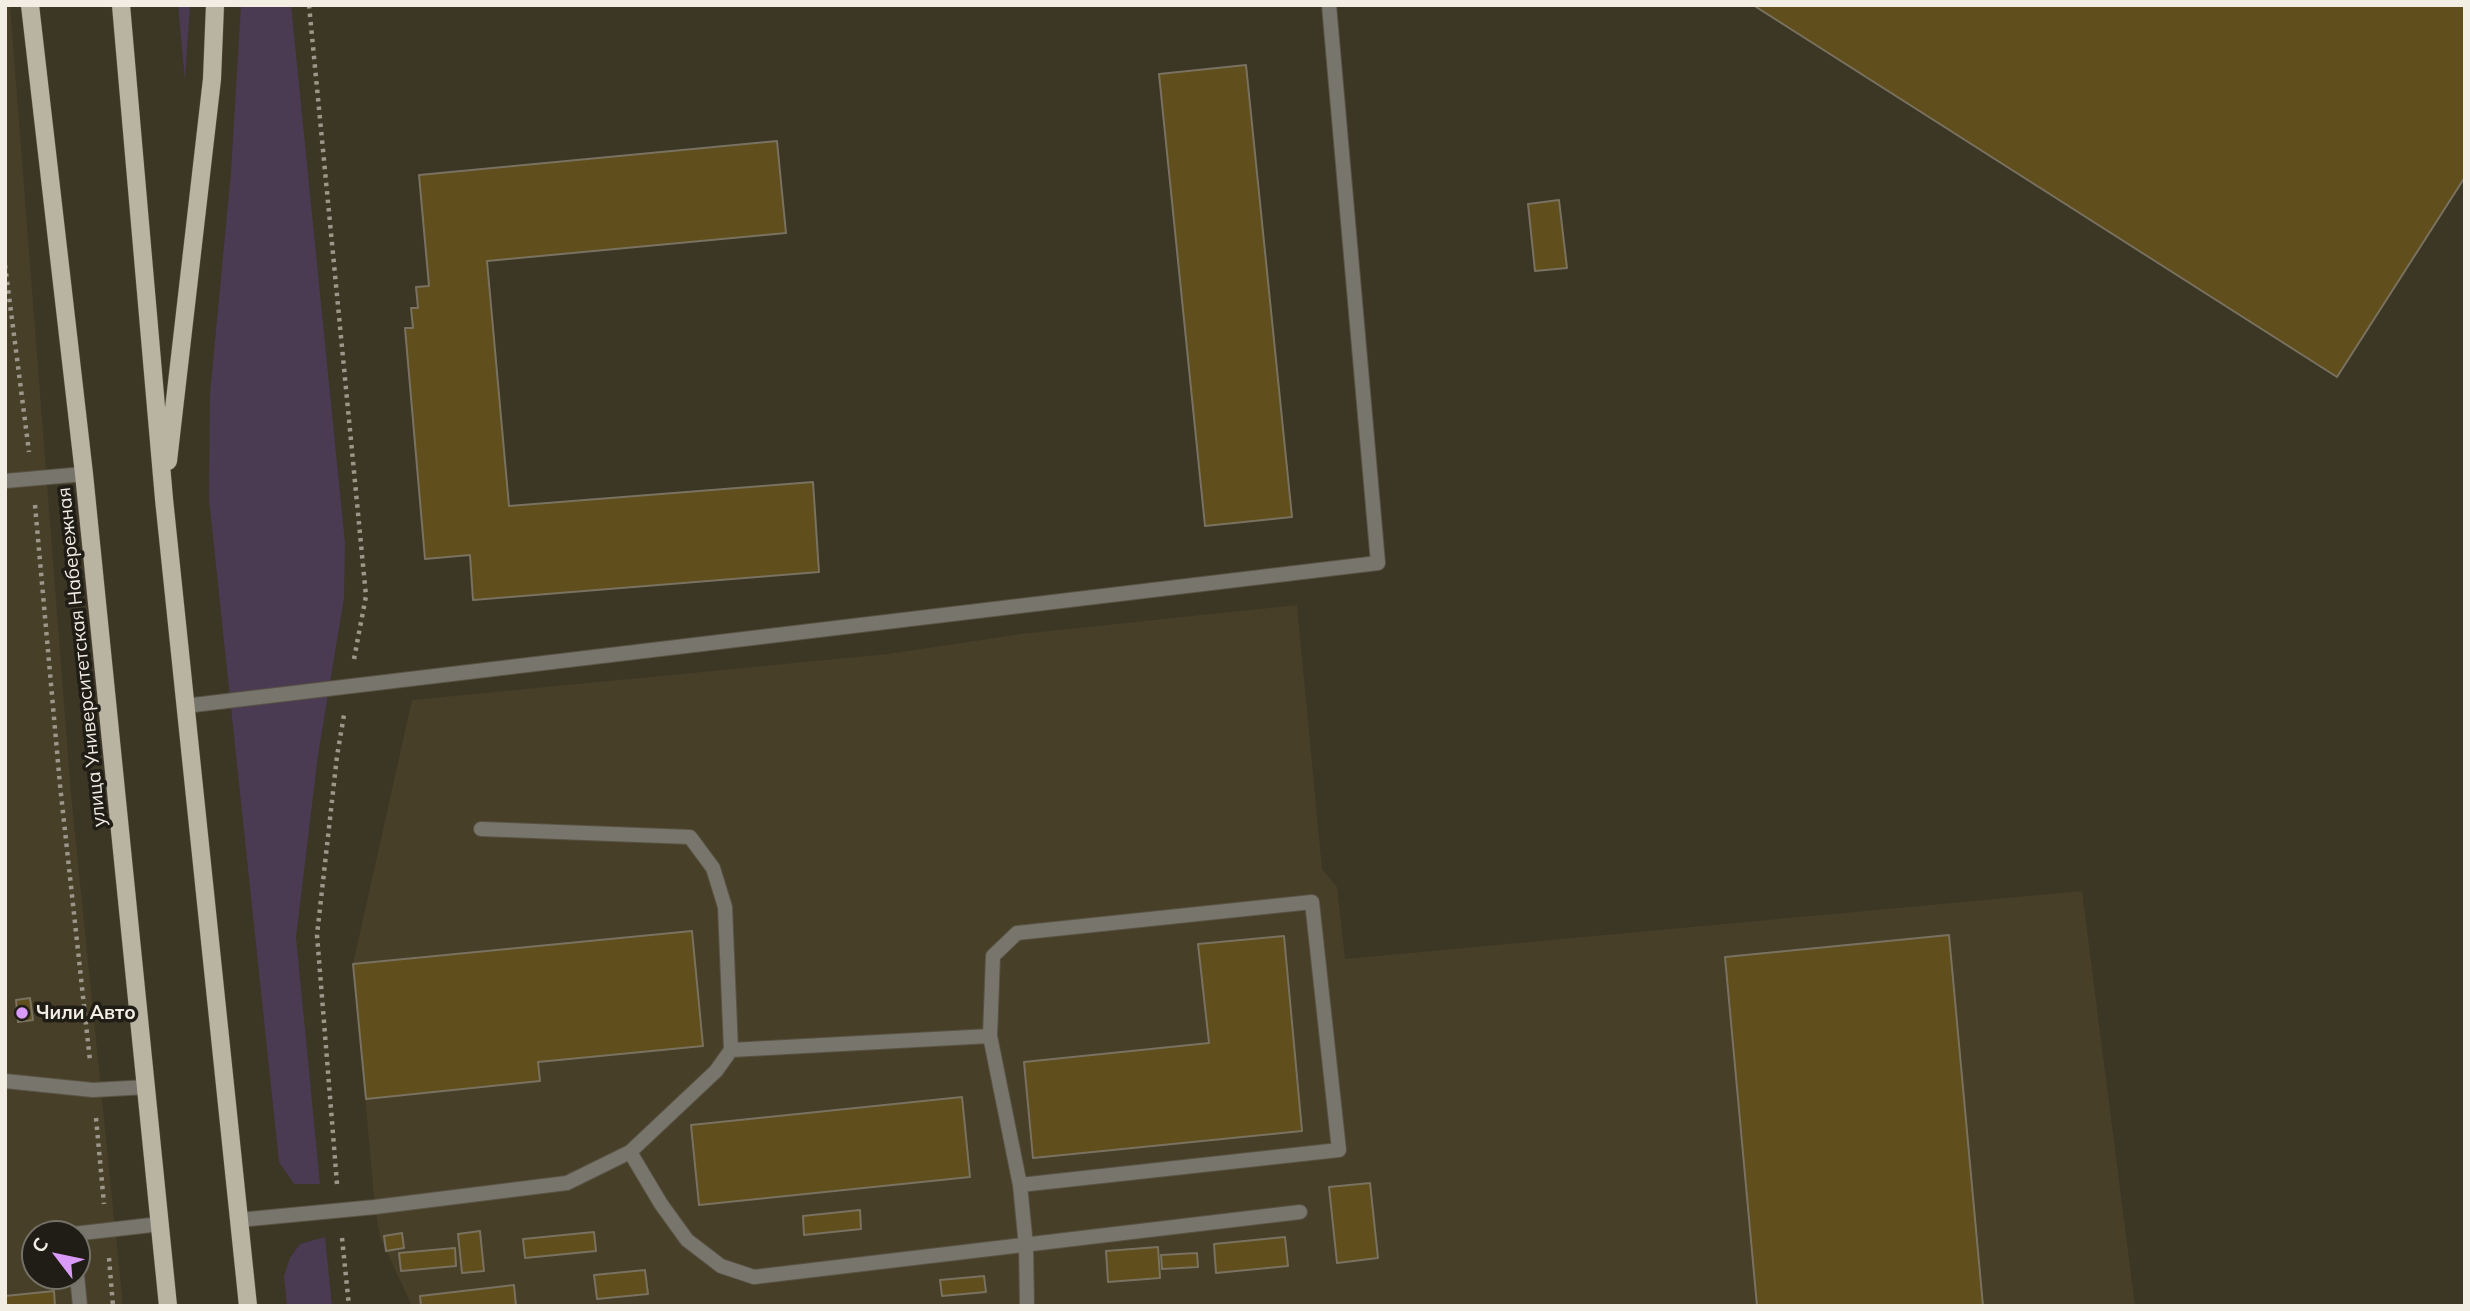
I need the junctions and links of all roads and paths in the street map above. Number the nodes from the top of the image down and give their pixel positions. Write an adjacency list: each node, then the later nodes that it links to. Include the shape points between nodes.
1 (30, 5): 7 (main road, улица Университетская Набережная)
2 (121, 5): 10 (main road)
3 (215, 5): 10 (main road, via 210,93)
4 (309, 5): 11 (path, via 366,596)
5 (1329, 5): 11 (lane, via 1378,563)
6 (5, 265): 8 (path)
7 (84, 474): 8 (lane); 17 (main road, улица Университетская Набережная)
8 (33, 478): 9 (lane); 18 (path)
9 (5, 481)
10 (164, 499): 12 (main road)
11 (349, 688): 12 (lane); 21 (path, via 317,935)
12 (186, 706): 23 (main road)
13 (481, 829): 15 (lane, via 690,837 713,868 725,907)
14 (990, 1036): 15 (lane); 20 (lane); 20 (lane, via 993,956 1017,933 1312,902 1339,1150)
15 (731, 1050): 19 (lane, via 716,1071)
16 (5, 1081): 18 (lane)
17 (147, 1087): 18 (lane); 24 (main road, улица Университетская Набережная)
18 (93, 1090): 25 (path)
19 (630, 1152): 21 (lane, via 567,1183); 27 (lane, via 687,1240 721,1266 754,1277)
20 (1020, 1185): 27 (lane)
21 (340, 1210): 23 (lane); 31 (path)
22 (1300, 1212): 27 (lane)
23 (239, 1220): 30 (main road)
24 (160, 1224): 25 (lane); 29 (main road, улица Университетская Набережная)
25 (106, 1229): 26 (lane); 28 (path)
26 (91, 1231)
27 (1026, 1246): 32 (lane)
28 (113, 1306)
29 (168, 1306)
30 (248, 1306)
31 (349, 1306)
32 (1027, 1306)

